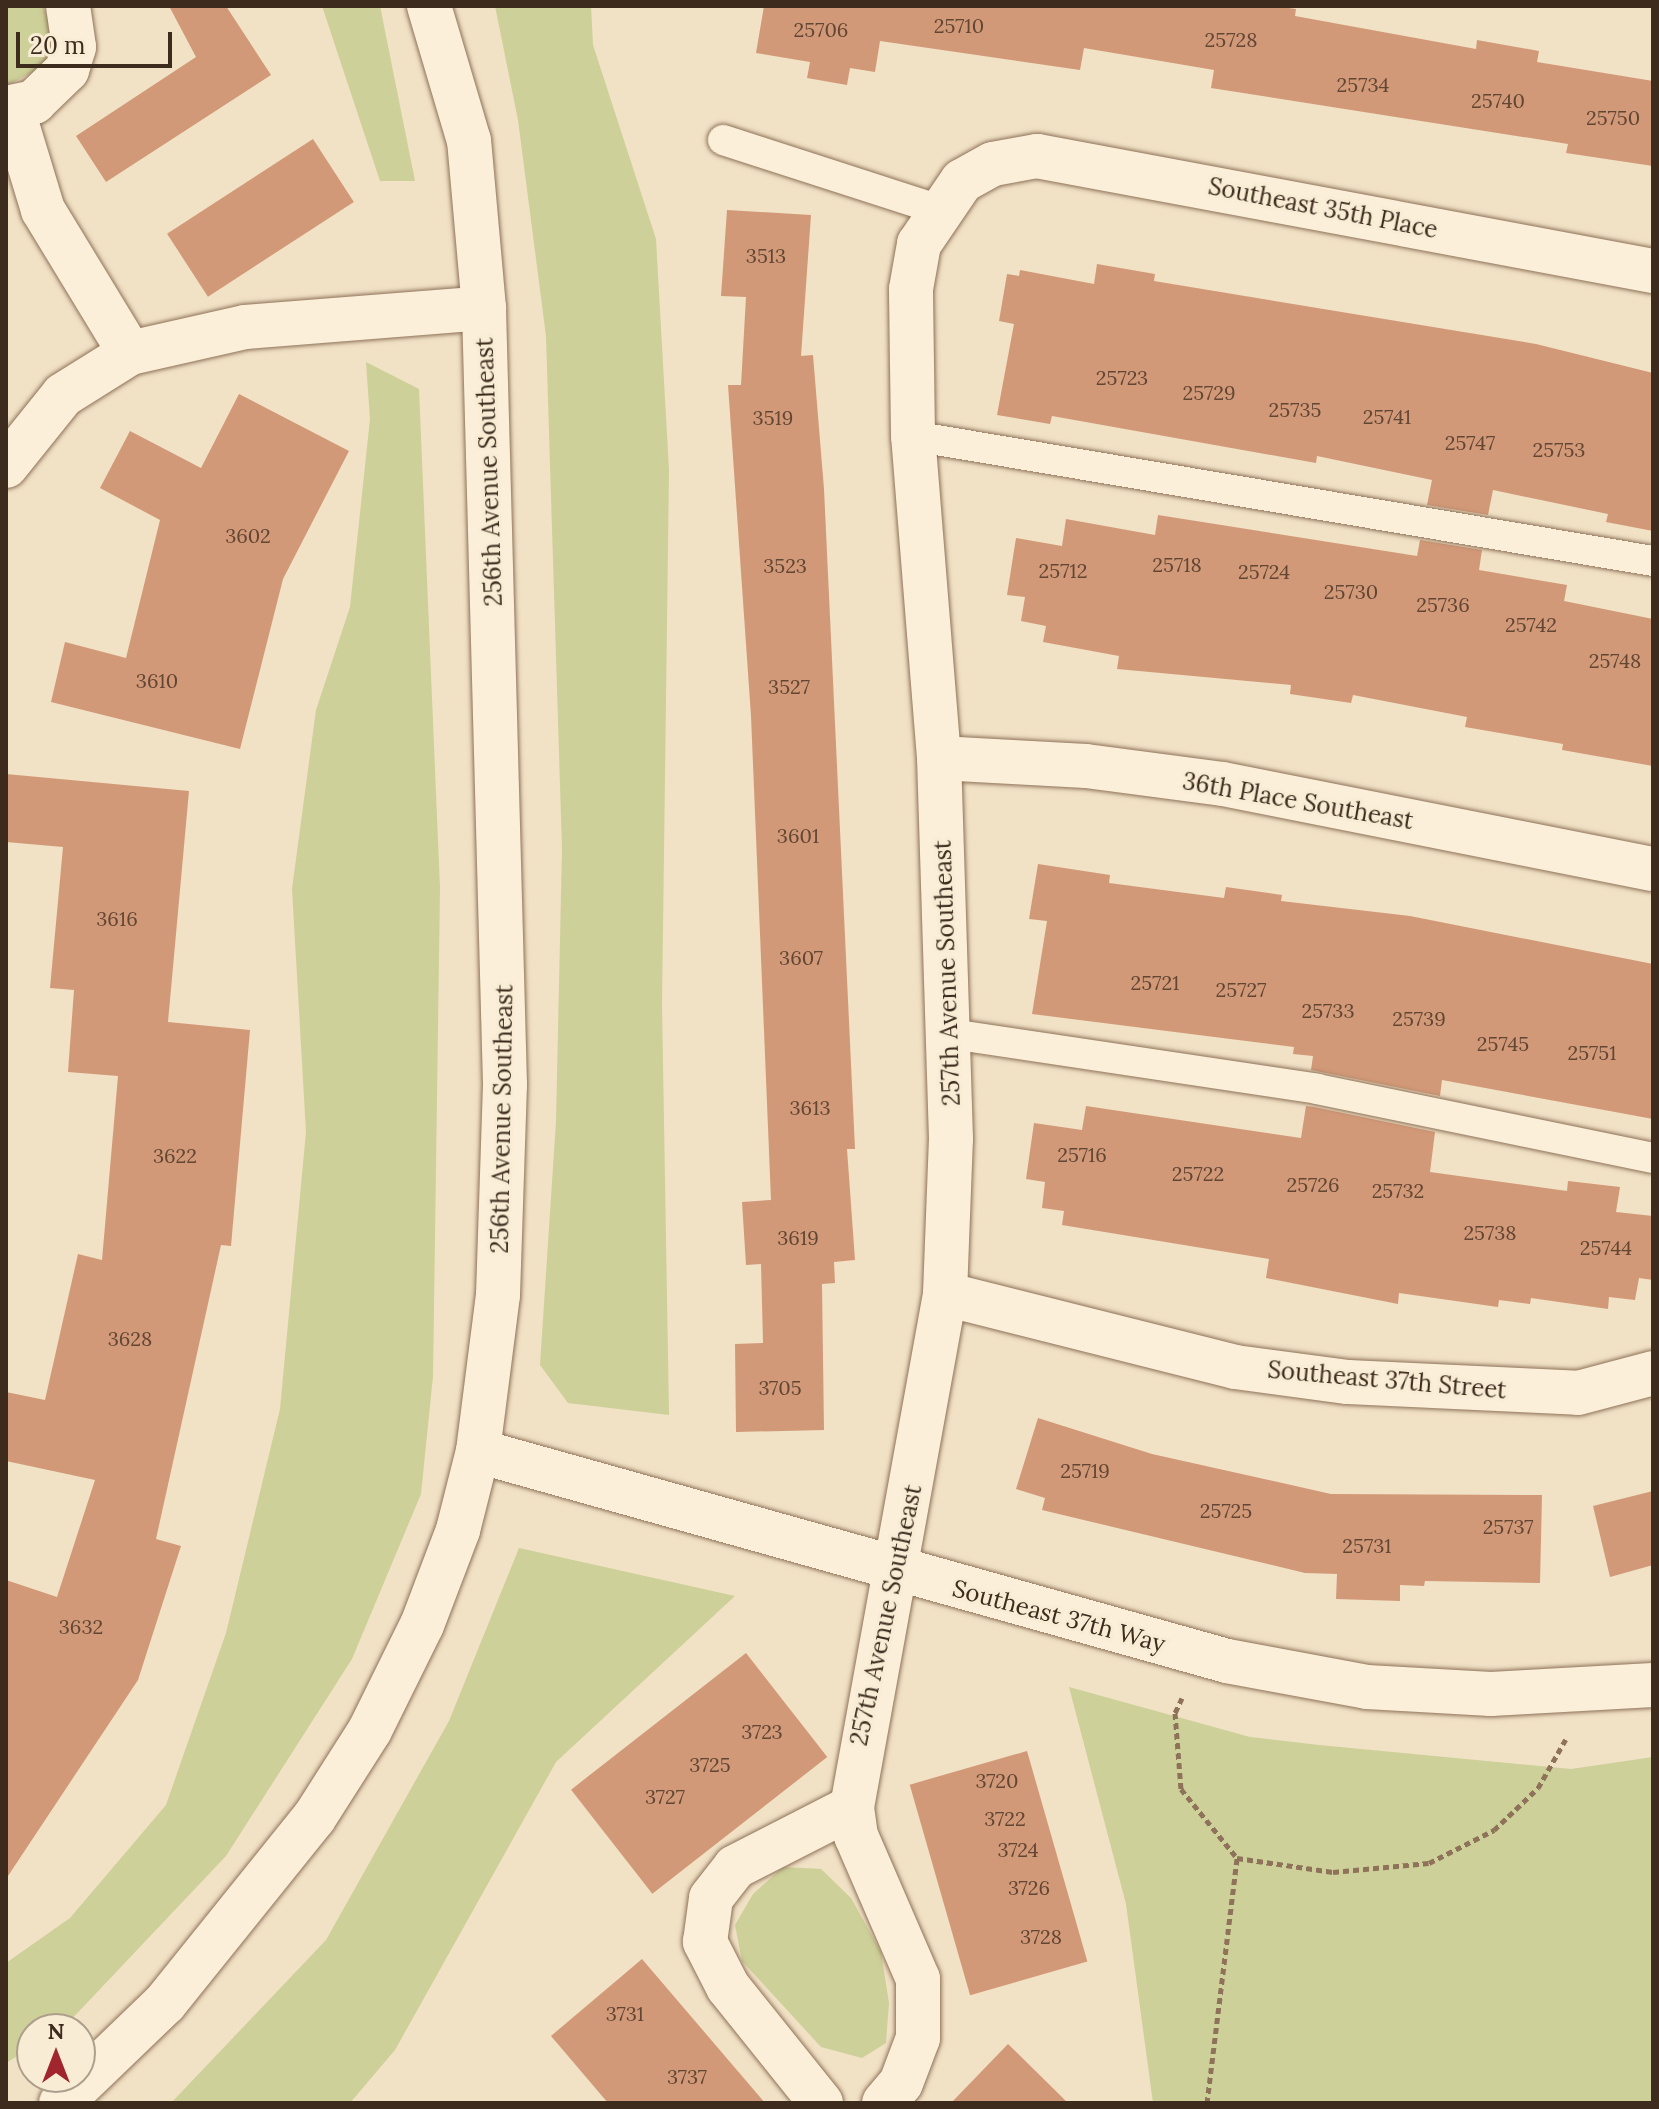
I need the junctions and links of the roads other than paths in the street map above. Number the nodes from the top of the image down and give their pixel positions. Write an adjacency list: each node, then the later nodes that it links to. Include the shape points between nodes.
1 (68, 6): 3 (street, via 74,47 67,70 34,102)
2 (429, 6): 8 (street, 256th Avenue Southeast, via 469,141)
3 (9, 108): 9 (street, via 43,210)
4 (723, 140): 6 (lane)
5 (993, 164): 6 (street, 257th Avenue Southeast, via 962,181); 7 (street, Southeast 35th Place, via 1037,156 1083,162)
6 (937, 209): 10 (street, 257th Avenue Southeast, via 919,244 911,289)
7 (1653, 271)
8 (484, 308): 9 (street, via 245,327); 19 (street, 256th Avenue Southeast, via 505,1085 498,1295)
9 (130, 353): 11 (street, via 63,395)
10 (913, 436): 12 (lane); 13 (street, 257th Avenue Southeast)
11 (6, 466)
12 (1653, 561)
13 (939, 758): 14 (street, 36th Place Southeast, via 1086,766 1223,784); 15 (street, 257th Avenue Southeast)
14 (1653, 869)
15 (951, 1034): 16 (lane, via 1317,1089); 17 (street, 257th Avenue Southeast)
16 (1653, 1158)
17 (945, 1294): 18 (street, Southeast 37th Street, via 1235,1367 1348,1382 1578,1393); 20 (street, 257th Avenue Southeast)
18 (1649, 1376)
19 (478, 1451): 20 (street, Southeast 37th Way); 23 (street, 256th Avenue Southeast, via 458,1530 422,1625 370,1730 322,1805 165,2003)
20 (899, 1574): 21 (street, Southeast 37th Way, via 1204,1654 1367,1687 1593,1693); 22 (street, 257th Avenue Southeast, via 857,1757)
21 (1653, 1685)
22 (852, 1807): 24 (street, via 735,1867 711,1898 705,1942 728,1987); 25 (street, 257th Avenue Southeast, via 856,1836 918,1979 918,2038 901,2083)
23 (61, 2103)
24 (821, 2103)
25 (884, 2103)

